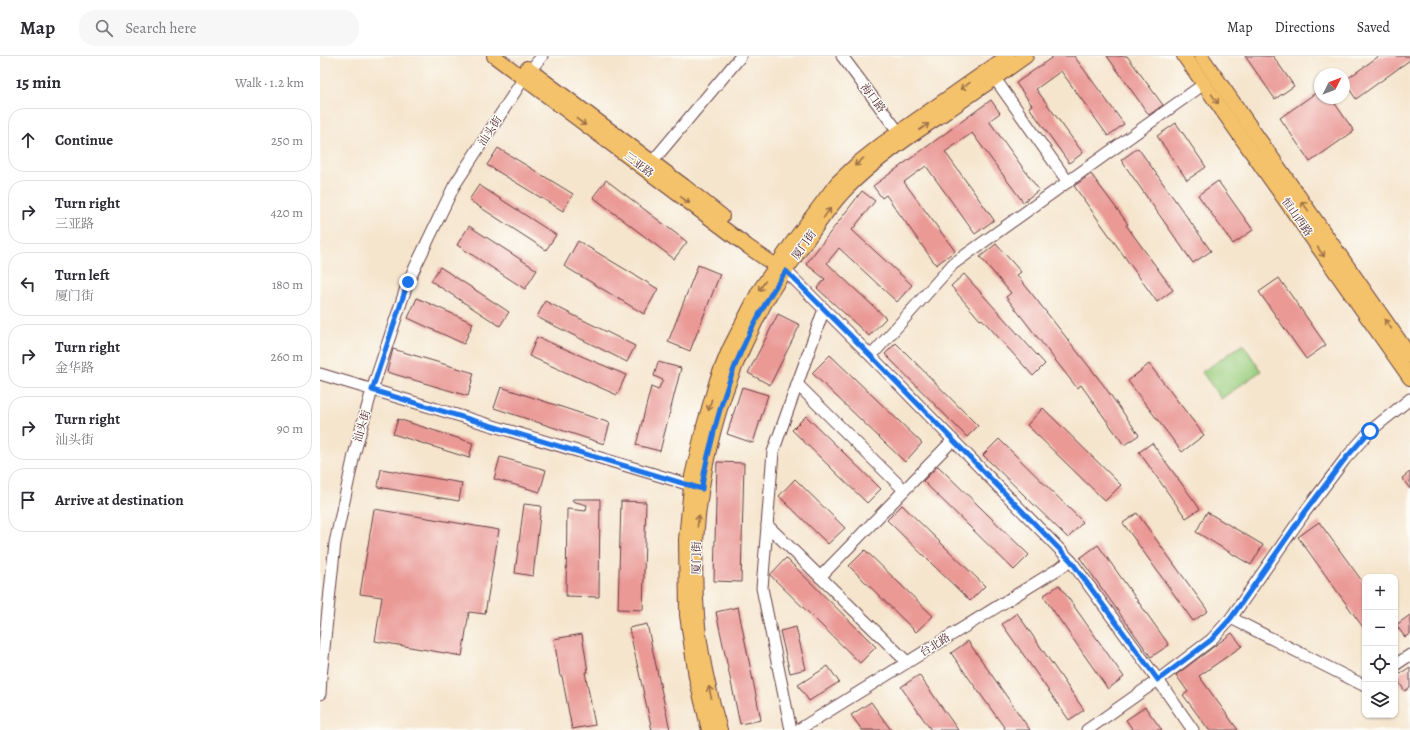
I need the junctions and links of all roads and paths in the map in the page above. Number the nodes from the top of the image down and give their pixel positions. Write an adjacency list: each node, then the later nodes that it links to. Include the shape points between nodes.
1 (494, 56): 10 (main road, 三亚路)
2 (510, 56): 10 (main road, 三亚路)
3 (542, 56): 10 (street, 汕头街)
4 (741, 56): 14 (street)
5 (842, 56): 13 (street, 海口路)
6 (1008, 56): 11 (main road, 厦门街)
7 (1026, 56): 11 (main road, 厦门街)
8 (1184, 56): 12 (main road, 恒山西路)
9 (1201, 56): 19 (main road, 恒山西路, one-way to 9)
10 (527, 74): 14 (main road, 三亚路); 23 (street, 汕头街, via 454,186 408,282)
11 (992, 74): 13 (main road, 厦门街); 15 (street)
12 (1204, 84): 15 (street); 21 (main road, 恒山西路, one-way to 21)
13 (902, 136): 16 (main road, 厦门街, via 845,190)
14 (649, 166): 16 (main road, 三亚路)
15 (1068, 182): 18 (street, via 953,264)
16 (780, 266): 17 (street, 三亚路); 26 (main road, 厦门街, via 727,384 703,478)
17 (824, 309): 18 (street, 三亚路); 22 (street)
18 (871, 356): 25 (street, 三亚路)
19 (1410, 356)
20 (320, 374): 23 (street)
21 (1410, 378)
22 (797, 384): 27 (street); 28 (street, via 773,452)
23 (372, 390): 26 (street); 37 (street, 汕头街, via 354,455 335,543)
24 (1410, 399): 31 (street, via 1370,431 1345,459)
25 (952, 440): 27 (street); 29 (street, 三亚路)
26 (697, 487): 38 (main road, 厦门街, via 686,540 687,615 695,669); 39 (main road, 厦门街, one-way to 26, via 706,675 697,614)
27 (904, 490): 30 (street)
28 (767, 525): 30 (street); 40 (street, via 762,588)
29 (1071, 561): 33 (street, 台北路); 35 (street, 三亚路)
30 (820, 577): 33 (street)
31 (1231, 618): 35 (street, via 1211,640); 36 (street)
32 (1410, 655): 34 (street)
33 (907, 662): 41 (street, 台北路)
34 (1398, 663)
35 (1158, 680): 42 (street); 43 (street, 三亚路)
36 (1362, 684)
37 (320, 694)
38 (709, 730)
39 (720, 730)
40 (791, 730)
41 (798, 730)
42 (1087, 730)
43 (1193, 730)

